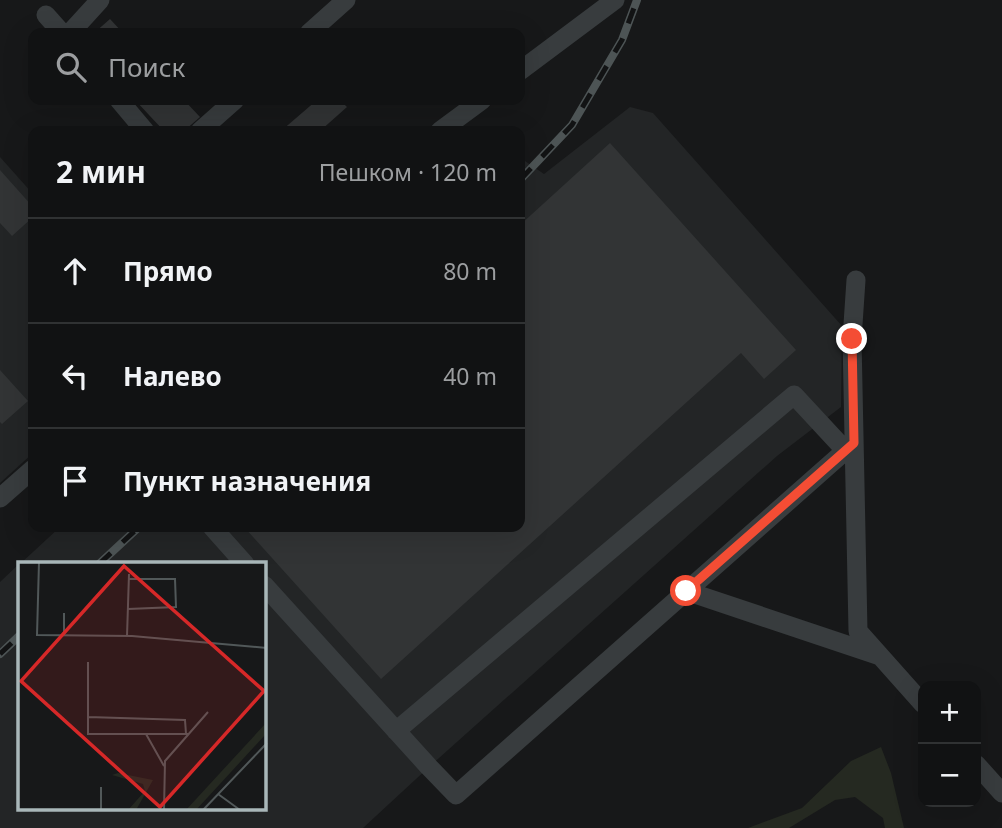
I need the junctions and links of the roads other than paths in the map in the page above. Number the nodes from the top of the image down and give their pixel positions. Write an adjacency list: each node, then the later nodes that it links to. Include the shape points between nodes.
1 (100, 0): 6 (lane)
2 (346, 0): 7 (lane)
3 (615, 0): 8 (lane)
4 (46, 15): 5 (lane)
5 (58, 28)
6 (75, 28)
7 (315, 28)
8 (525, 67)
9 (123, 105): 12 (lane)
10 (229, 105): 13 (lane)
11 (475, 105): 14 (lane)
12 (141, 126)
13 (206, 126)
14 (447, 126)
15 (856, 279): 16 (lane)
16 (850, 446): 22 (lane); 23 (lane, via 858,631); 25 (lane, via 794,395)
17 (28, 472): 18 (lane)
18 (3, 489)
19 (216, 532): 20 (lane)
20 (243, 562)
21 (266, 587): 25 (lane)
22 (686, 591): 23 (lane); 25 (lane, via 456,795)
23 (881, 656): 24 (lane)
24 (918, 698)
25 (396, 731)
26 (981, 770): 27 (lane)
27 (1002, 793)

